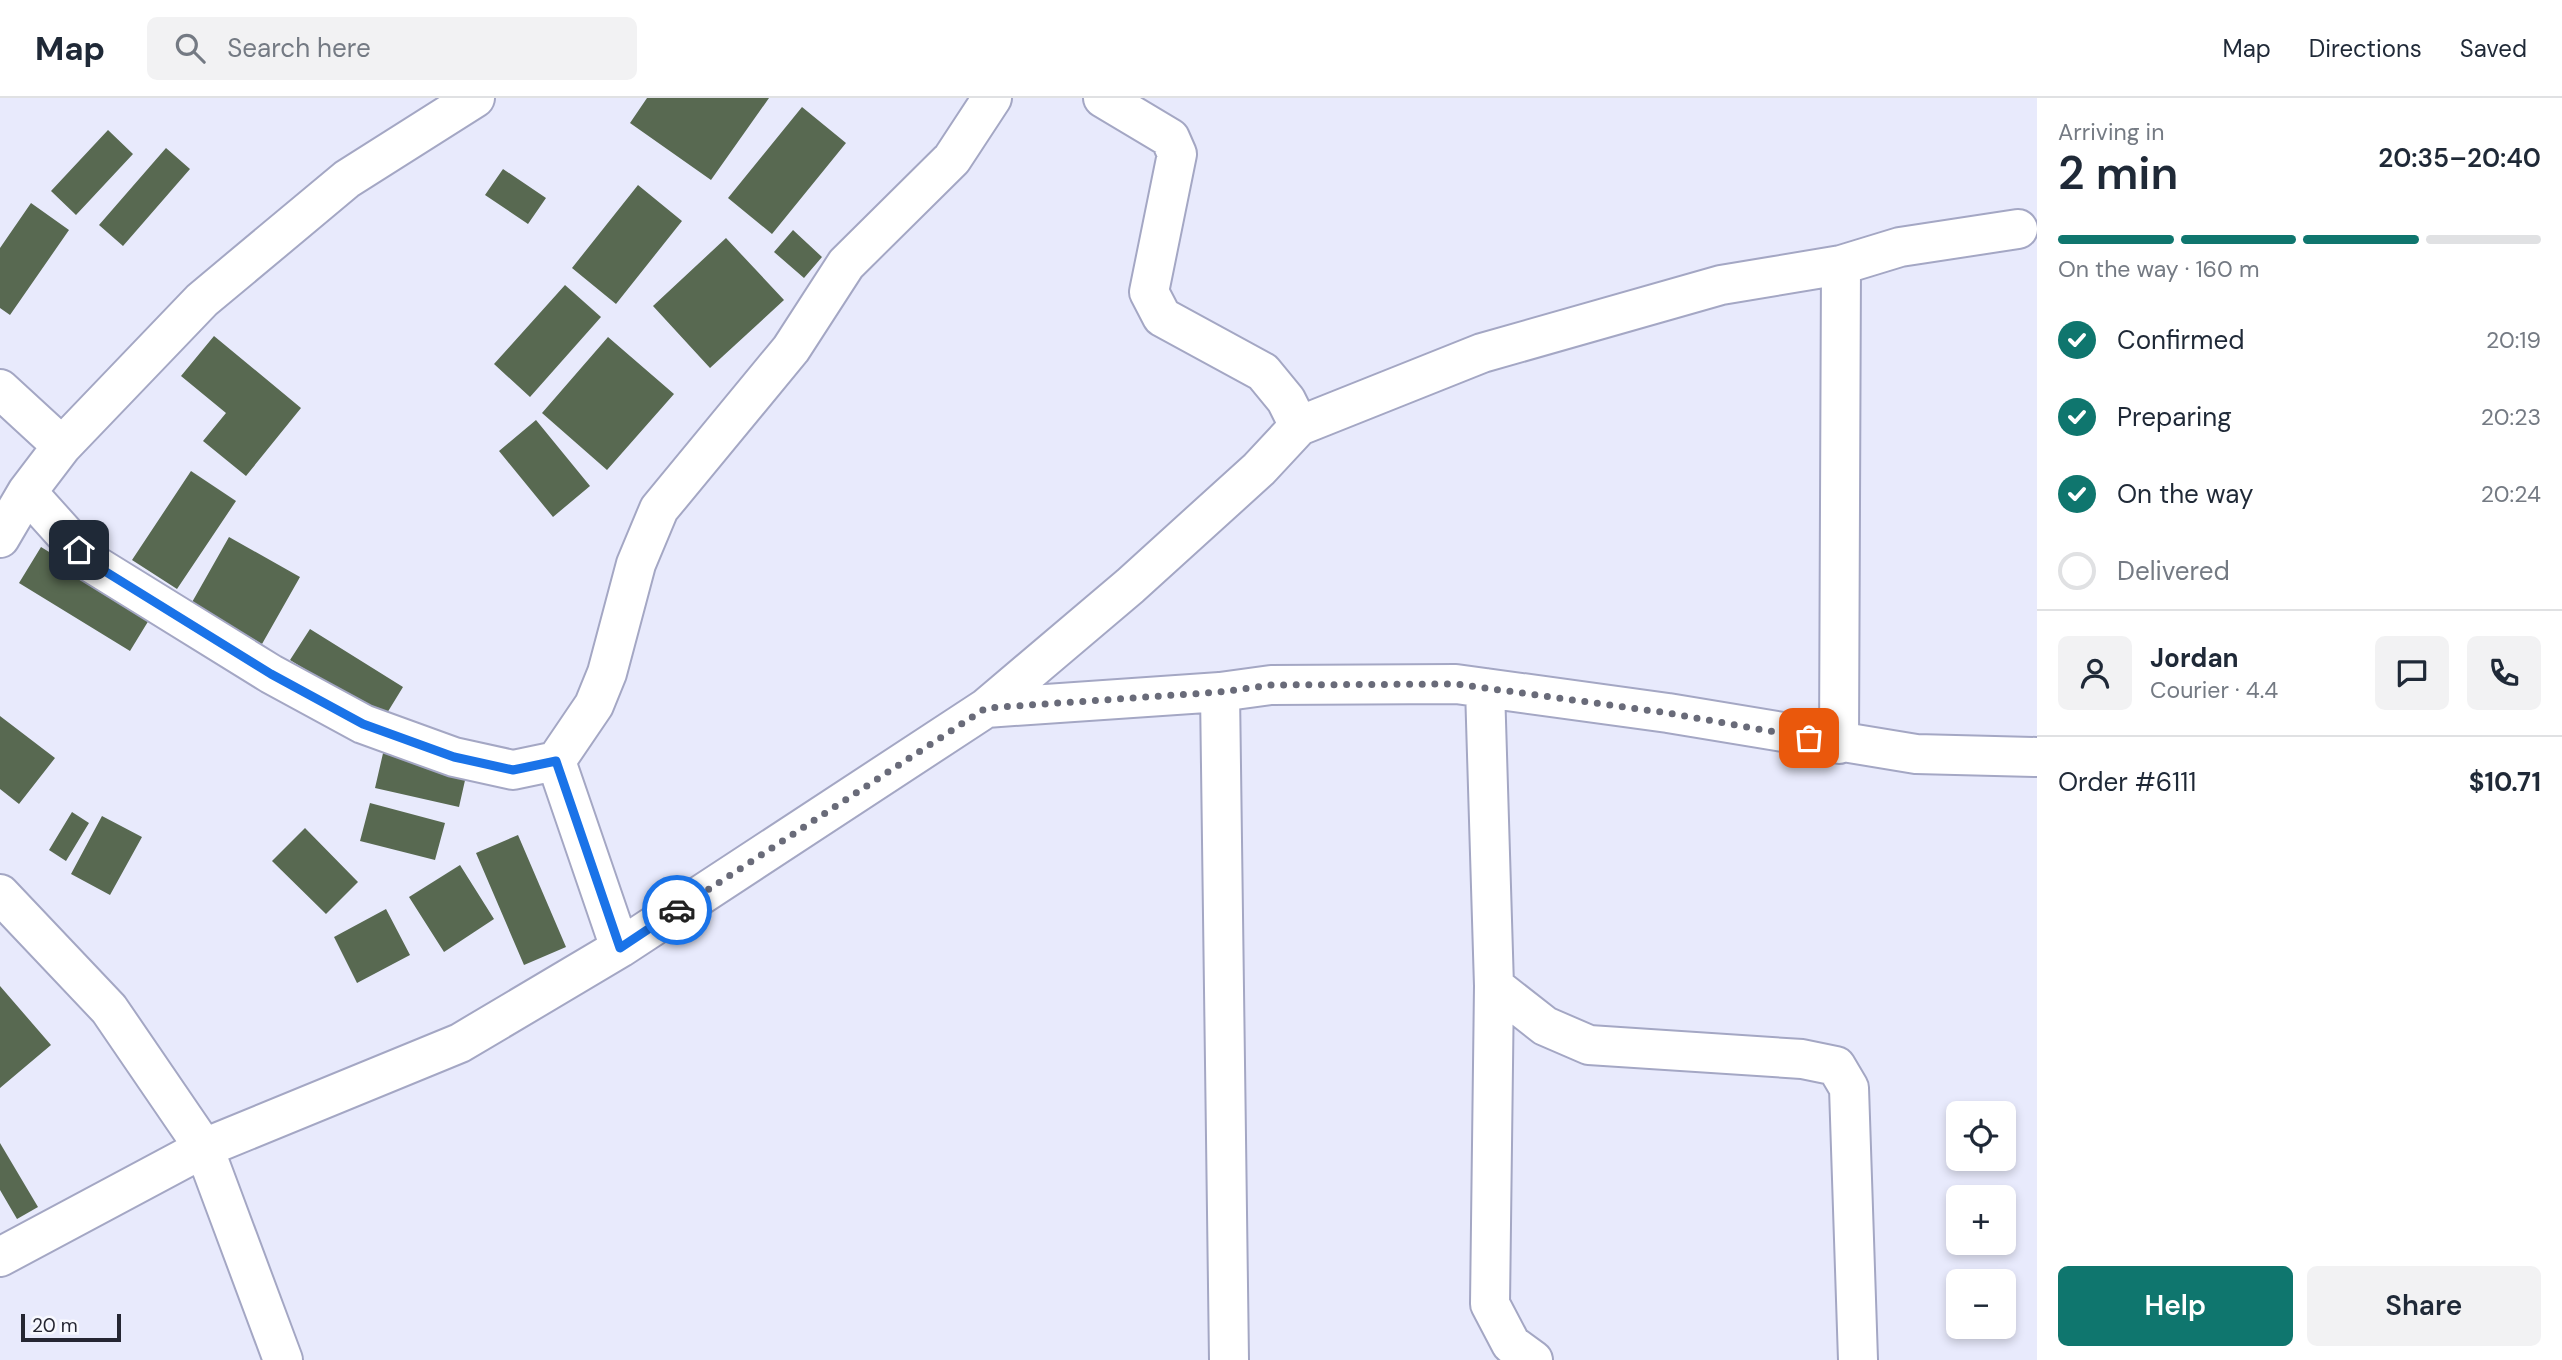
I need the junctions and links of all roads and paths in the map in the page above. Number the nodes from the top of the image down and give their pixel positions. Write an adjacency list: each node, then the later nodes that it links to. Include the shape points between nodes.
1 (475, 98): 8 (street, via 347,179 202,300)
2 (992, 98): 16 (street, via 952,159 846,264 791,349 659,509 636,564 594,705)
3 (1103, 98): 7 (street, via 1170,138 1178,154 1149,292 1162,317 1263,372)
4 (2018, 229): 5 (street, via 1900,247)
5 (1841, 265): 7 (street, via 1721,285 1496,349); 14 (street)
6 (0, 389): 8 (street)
7 (1299, 425): 13 (street, via 1259,469 1130,586)
8 (62, 446): 9 (street)
9 (27, 492): 10 (street); 16 (street, via 90,562 271,674 363,724 454,757 513,770)
10 (0, 538)
11 (1485, 688): 12 (street, via 1456,684 1271,685); 14 (street, via 1668,713); 19 (street)
12 (1220, 692): 13 (street); 23 (street)
13 (986, 708): 18 (street)
14 (1839, 744): 15 (street, via 1916,754)
15 (2037, 757)
16 (556, 761): 18 (street)
17 (0, 894): 20 (street, via 109,1009)
18 (620, 948): 20 (street, via 460,1043)
19 (1494, 986): 24 (street, via 1490,1304 1511,1344); 25 (street, via 1545,1026 1589,1045 1802,1059 1836,1066 1849,1088)
20 (204, 1148): 21 (street); 22 (street)
21 (0, 1257)
22 (283, 1360)
23 (1229, 1360)
24 (1533, 1360)
25 (1858, 1360)

